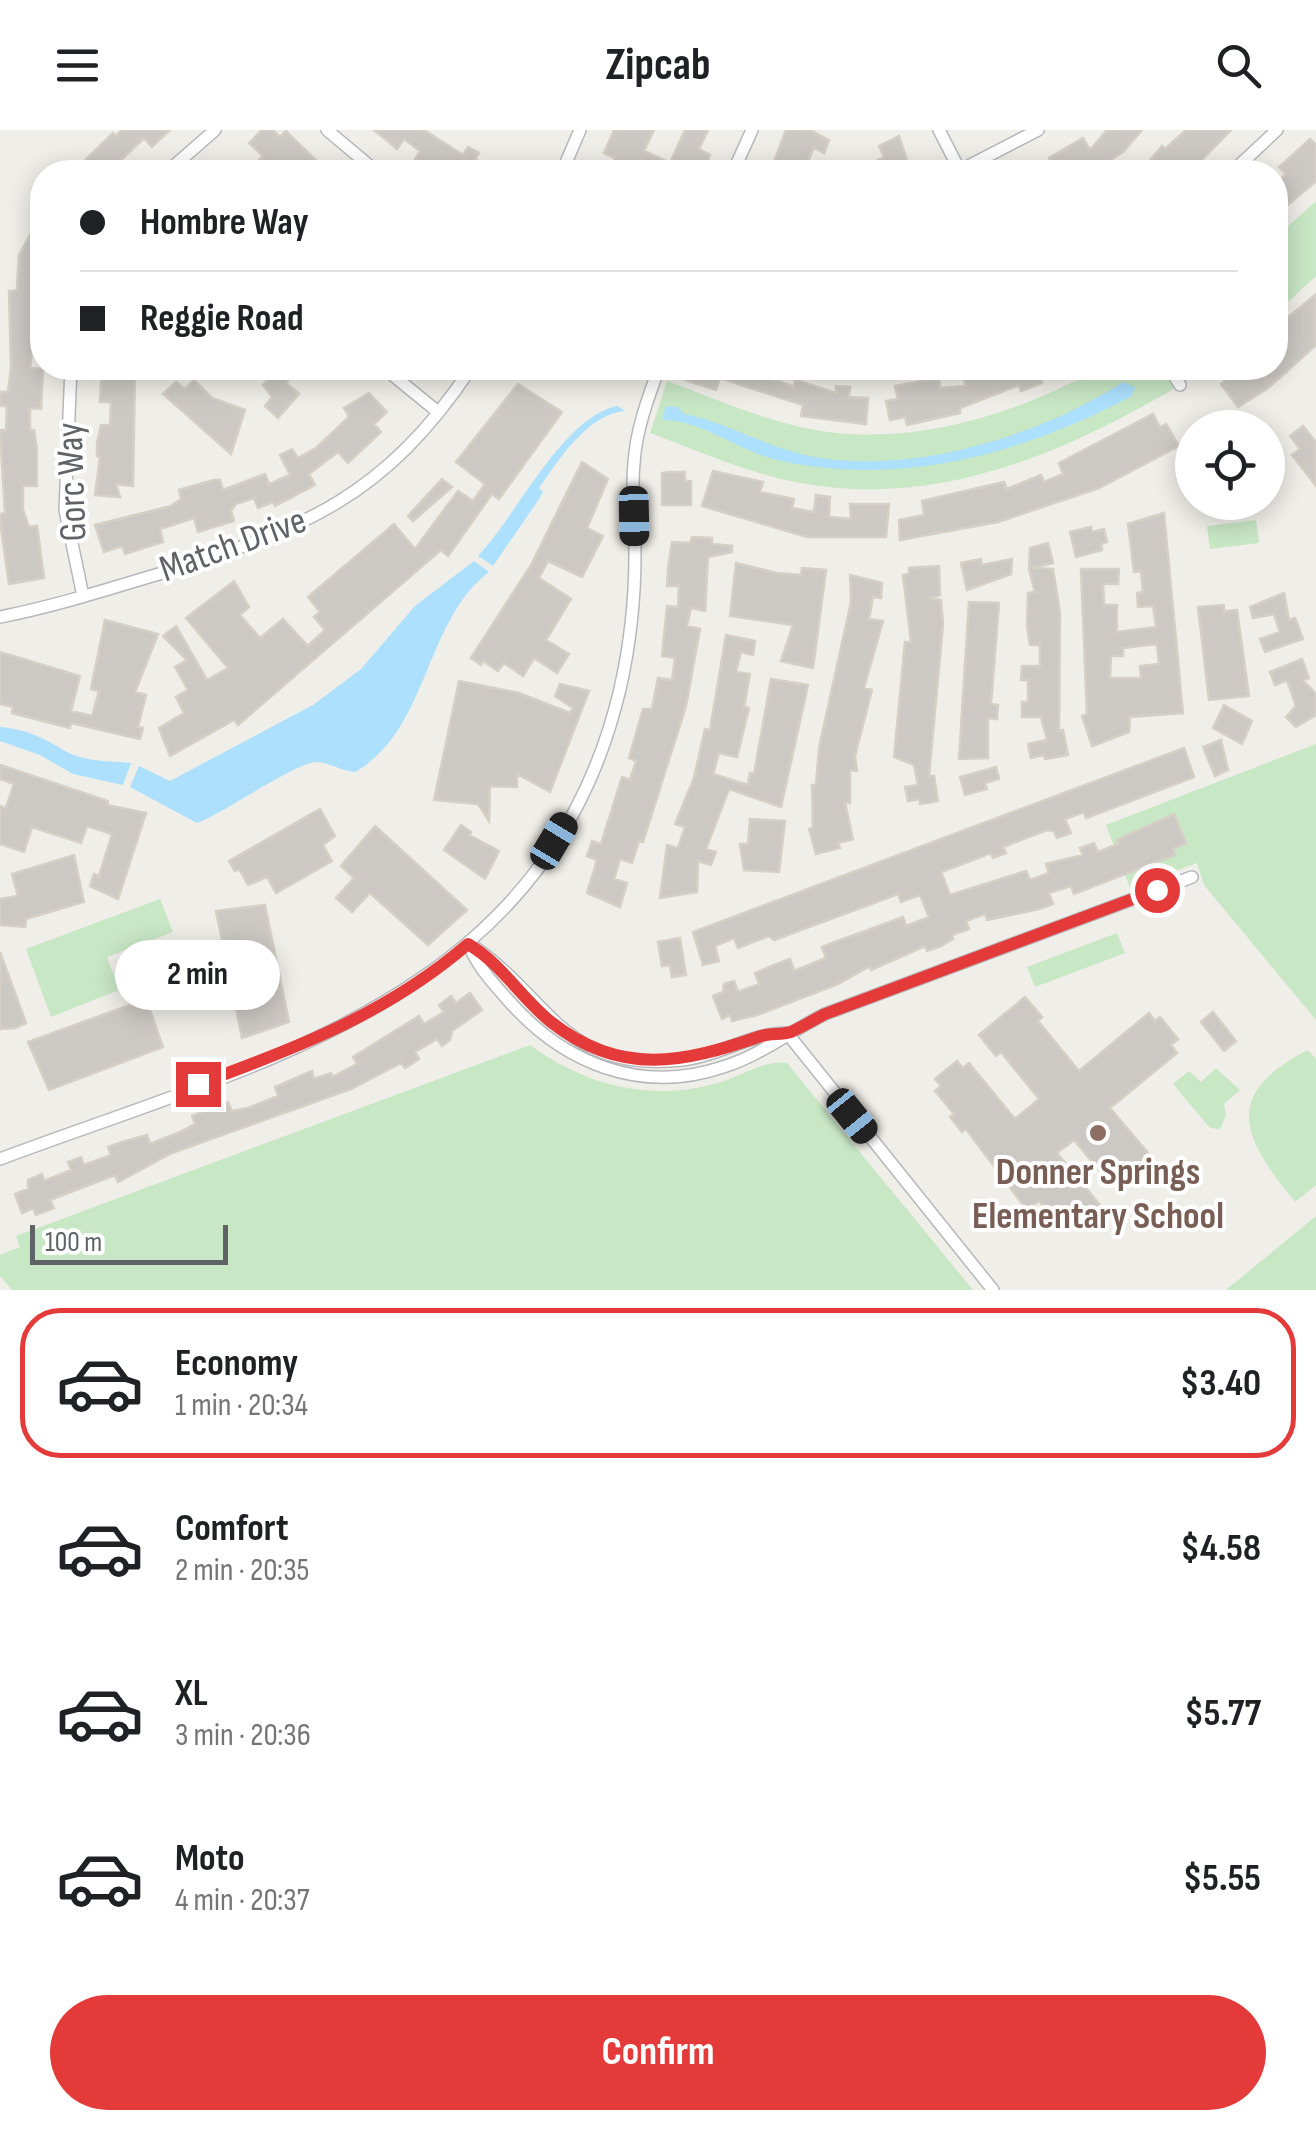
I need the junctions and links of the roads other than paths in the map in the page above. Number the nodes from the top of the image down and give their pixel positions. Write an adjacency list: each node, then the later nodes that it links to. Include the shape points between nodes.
1 (216, 130): 8 (street)
2 (327, 130): 9 (street)
3 (580, 130): 10 (street)
4 (752, 130): 11 (street)
5 (939, 130): 12 (street)
6 (1038, 130): 13 (street)
7 (1277, 130): 14 (street)
8 (181, 160)
9 (363, 160)
10 (567, 160)
11 (738, 160)
12 (953, 160)
13 (981, 160)
14 (1245, 160)
15 (70, 380): 22 (street, Gorc Way, via 65,510)
16 (399, 380): 21 (street)
17 (462, 380): 21 (street, Match Drive)
18 (656, 380): 25 (street, via 634,462 633,607 612,719 554,841)
19 (1177, 380): 20 (street)
20 (1180, 385)
21 (438, 412): 22 (street, Match Drive, via 369,481 306,524)
22 (83, 596): 23 (street, Match Drive)
23 (0, 617)
24 (1192, 878): 26 (street, via 825,1014)
25 (468, 944): 26 (street, via 489,956 556,1026 615,1055 680,1060); 27 (street, via 399,996 332,1034)
26 (787, 1034): 28 (street)
27 (0, 1159)
28 (993, 1290)

